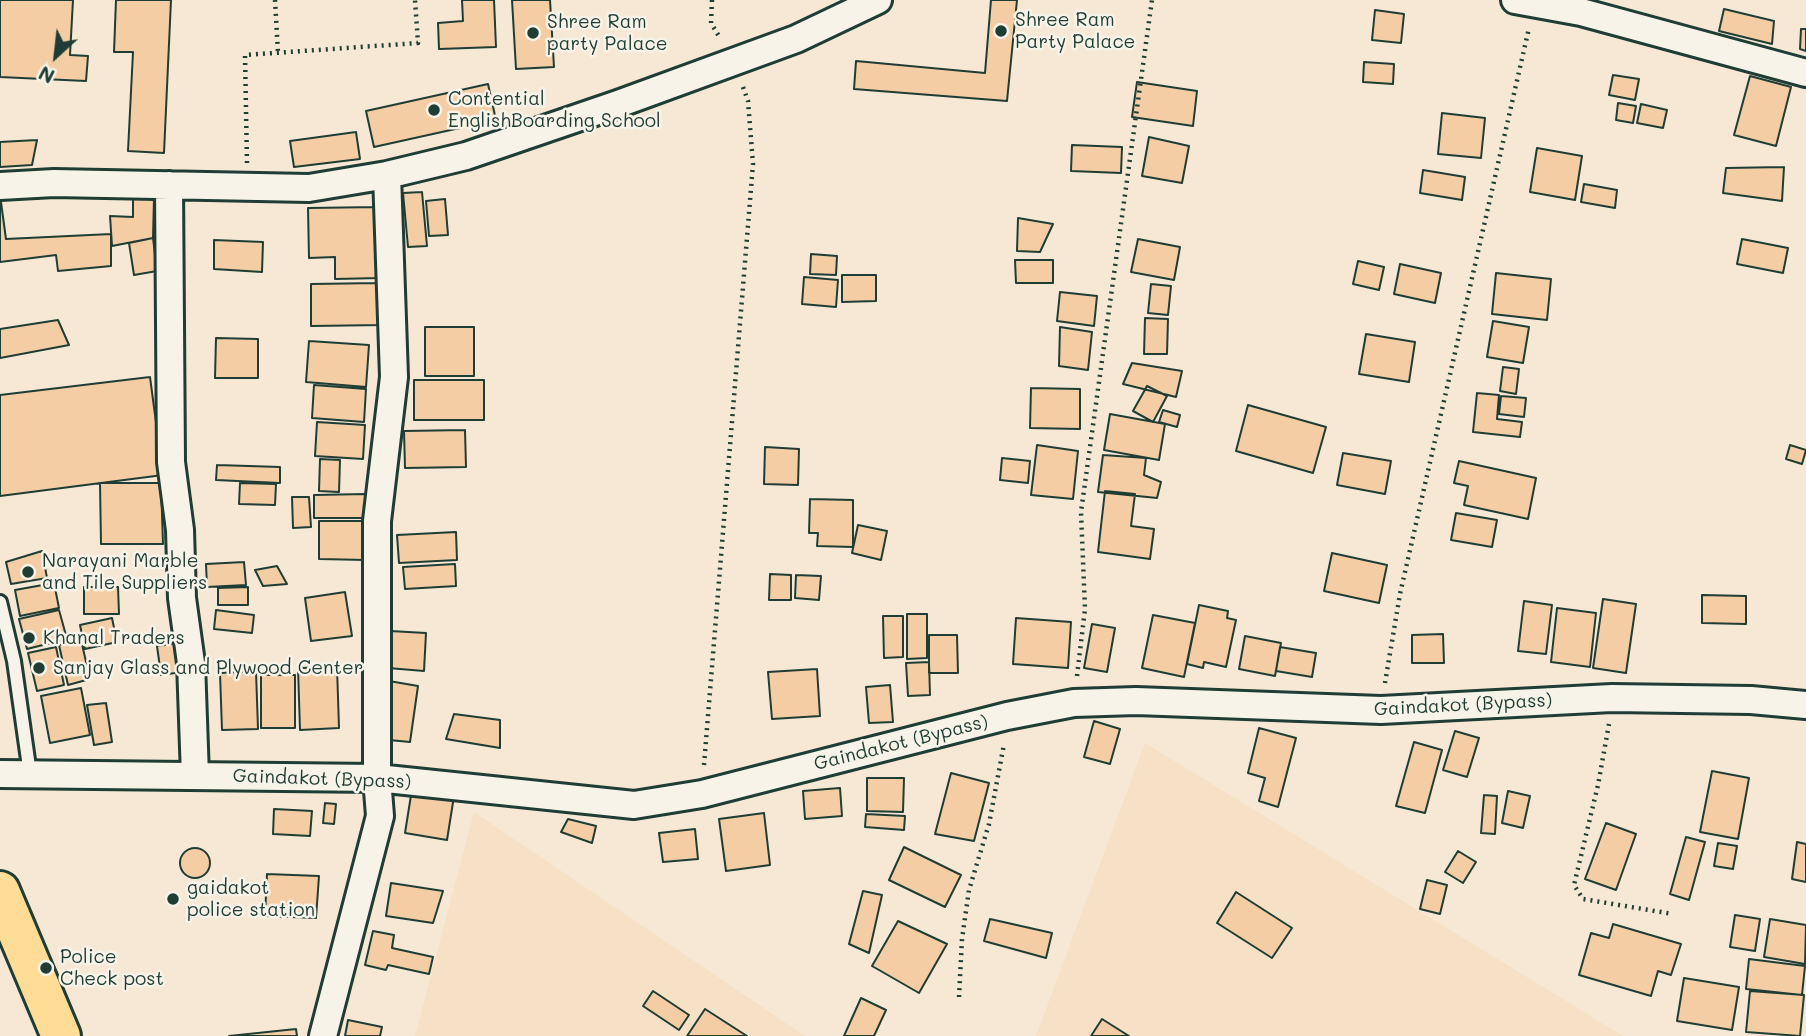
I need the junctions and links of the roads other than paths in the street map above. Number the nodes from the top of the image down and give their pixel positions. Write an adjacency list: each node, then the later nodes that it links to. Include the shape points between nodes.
1 (878, 0): 4 (street, via 796,39 733,62 467,156)
2 (1525, 2): 3 (street, via 1581,12)
3 (1806, 73)
4 (387, 175): 5 (street, via 309,188); 12 (street, via 394,377 377,521)
5 (169, 185): 6 (street); 11 (street, via 171,462 191,663)
6 (0, 186)
7 (0, 602): 10 (lane, via 14,661)
8 (1806, 705): 12 (street, Gaindakot (Bypass), via 1612,698 1381,710 1074,703 702,794 634,805)
9 (0, 774): 10 (street, Gaindakot (Bypass))
10 (30, 774): 11 (street, Gaindakot (Bypass))
11 (195, 776): 12 (street, Gaindakot (Bypass))
12 (377, 778): 15 (street, via 380,816)
13 (0, 891): 14 (highway)
14 (61, 1036)
15 (323, 1036)

